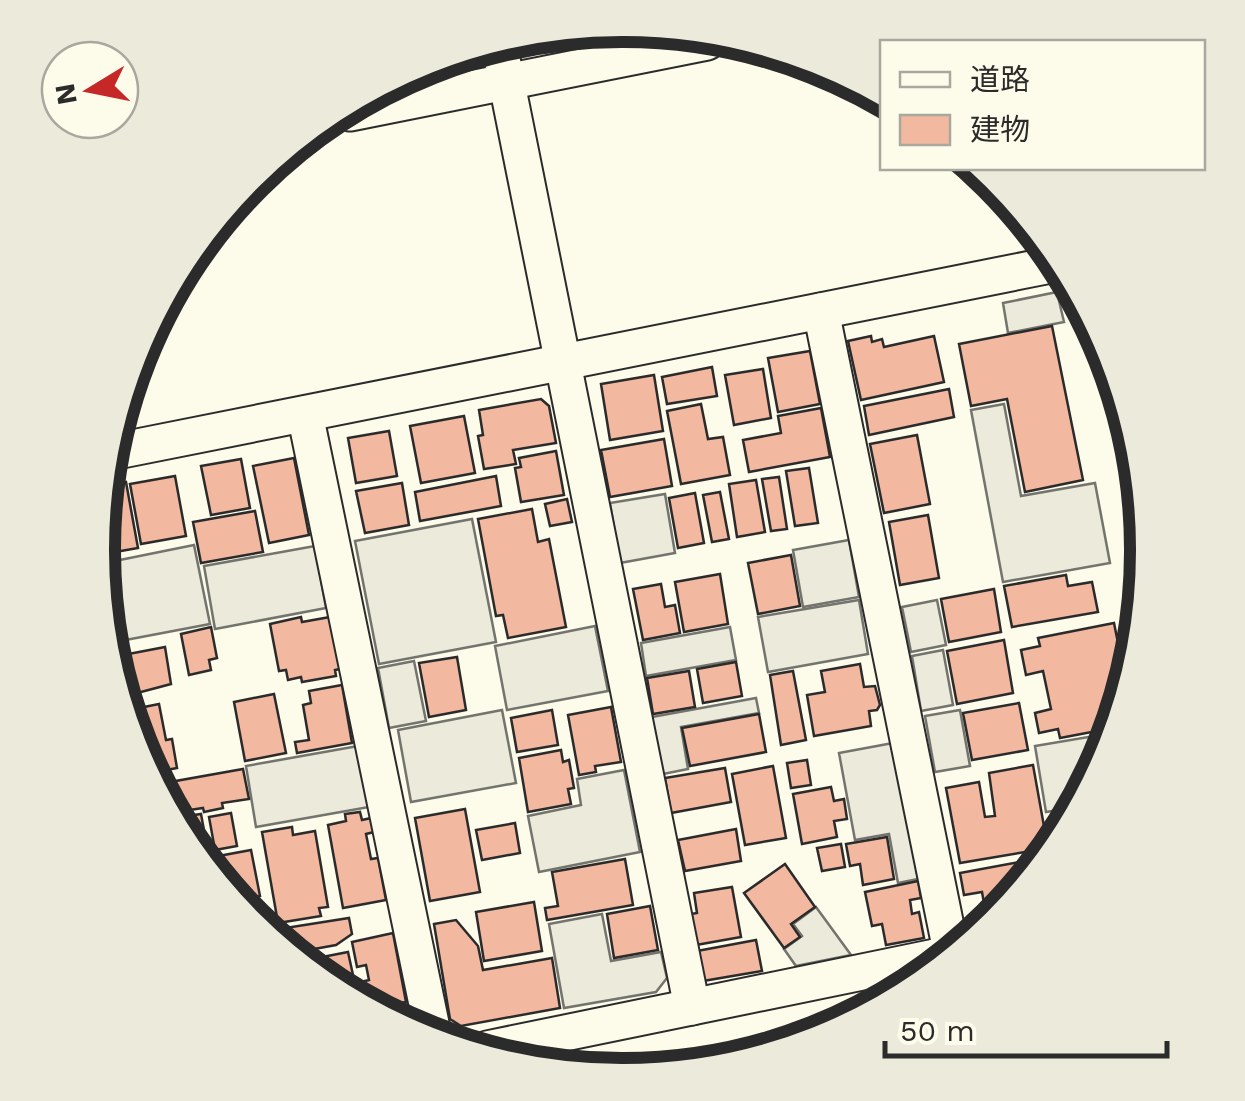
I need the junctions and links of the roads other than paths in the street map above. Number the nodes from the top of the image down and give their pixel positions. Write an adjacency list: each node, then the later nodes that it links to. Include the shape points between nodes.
1 (675, 46): 2 (street)
2 (503, 66): 3 (street); 6 (street)
3 (385, 102)
4 (1043, 266): 5 (street)
5 (821, 311): 6 (street); 9 (street)
6 (560, 362): 7 (street); 11 (street)
7 (306, 414): 8 (street); 12 (street)
8 (124, 450)
9 (946, 942)
10 (927, 957): 11 (street)
11 (692, 1007): 13 (street)
12 (431, 1021)
13 (507, 1045)

